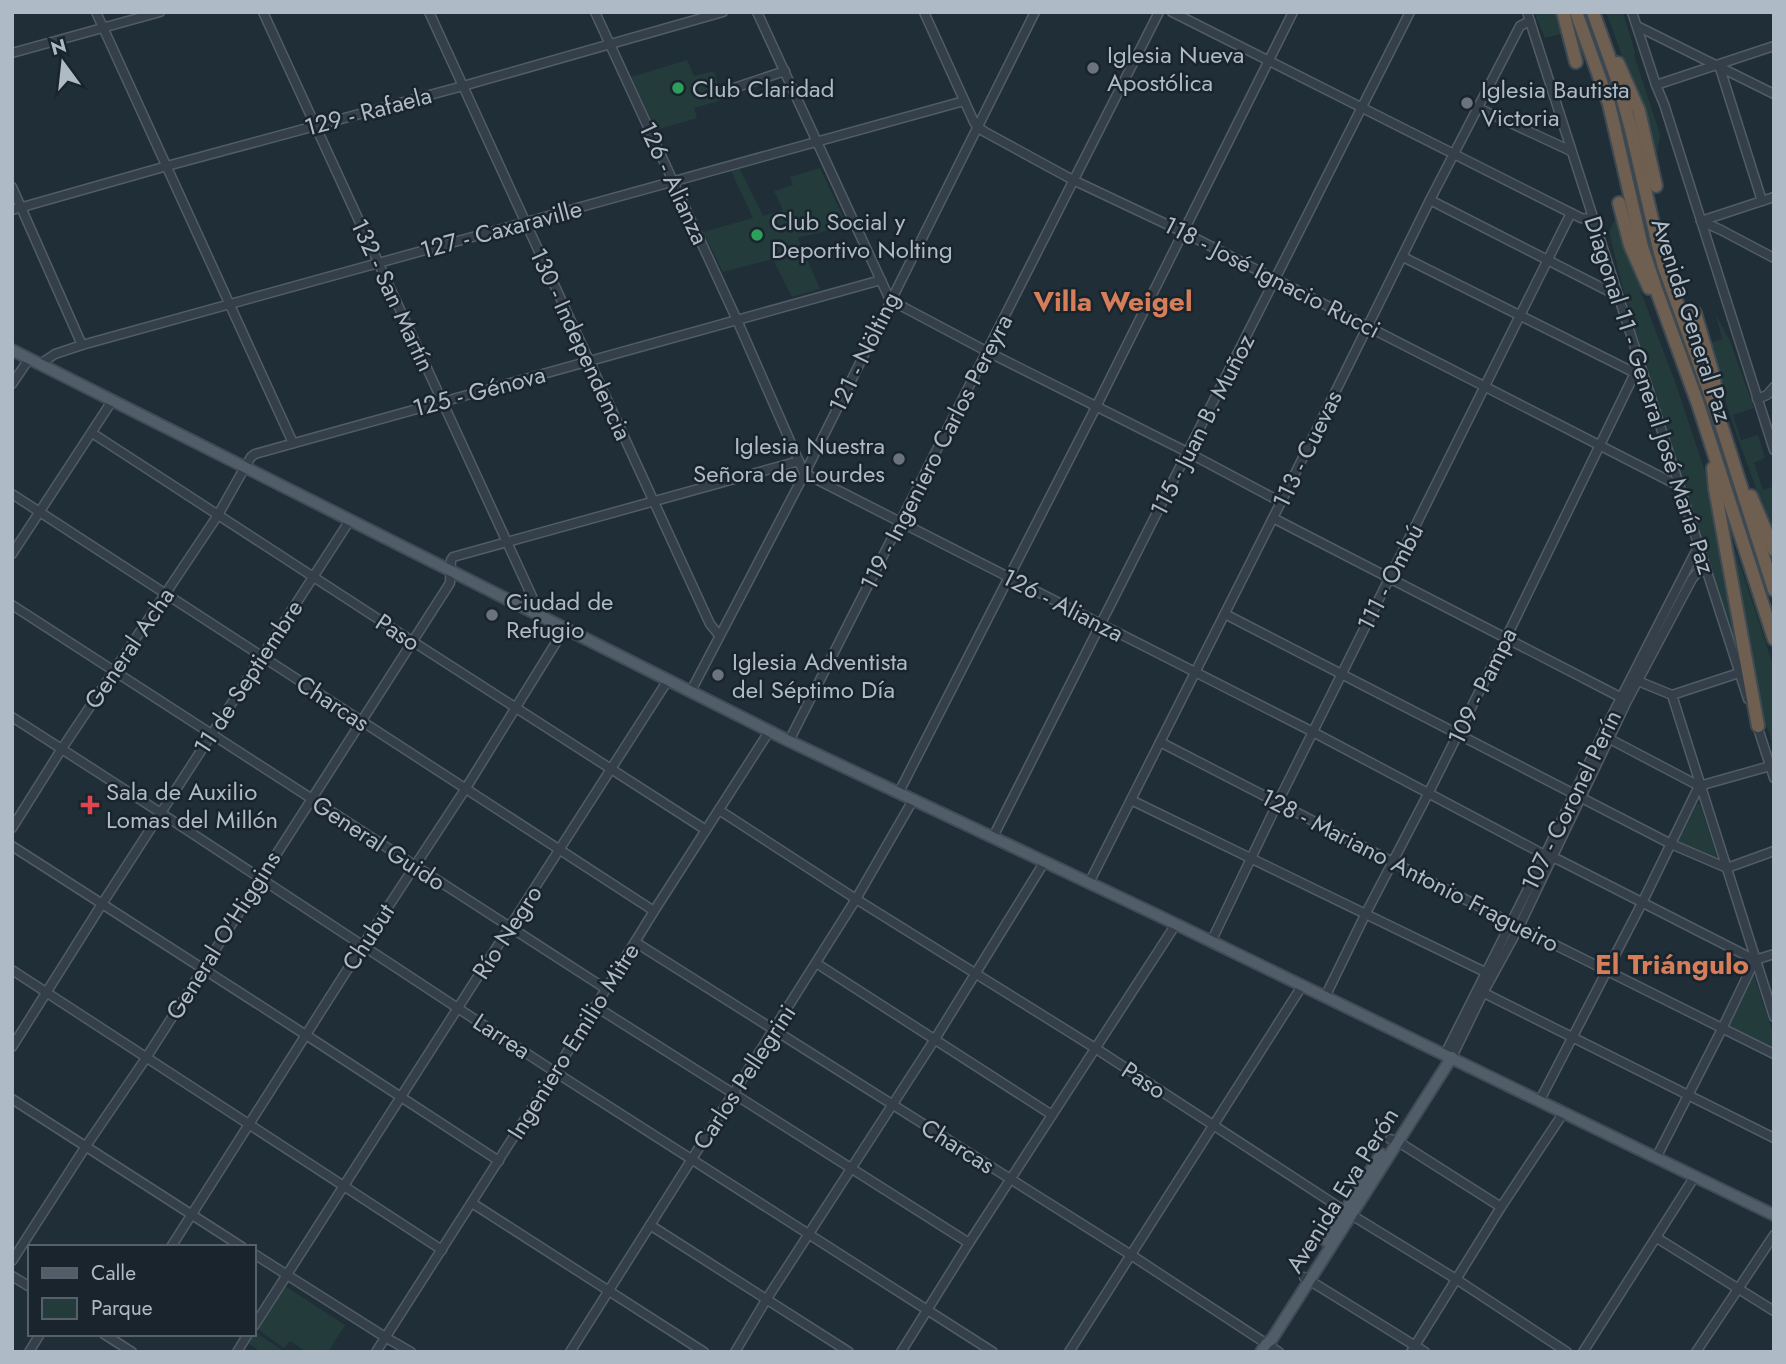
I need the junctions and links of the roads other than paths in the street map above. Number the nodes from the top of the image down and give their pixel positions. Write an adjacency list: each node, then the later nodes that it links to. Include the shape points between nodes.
1 (96, 12): 20 (street)
2 (160, 12): 20 (street)
3 (262, 12): 35 (street, 132 - San Martín)
4 (429, 12): 29 (street, 130 - Independencia)
5 (595, 12): 21 (street, 126 - Alianza)
6 (723, 12): 21 (street, 129 - Rafaela)
7 (757, 12): 27 (street)
8 (924, 12): 32 (street)
9 (1035, 12): 36 (street, 121 - Nölting)
10 (1159, 12): 41 (street, 119 - Ingeniero Carlos Pereyra)
11 (1172, 12): 24 (street)
12 (1293, 12): 24 (street)
13 (1410, 12): 33 (street, 115 - Juan B. Muñoz)
14 (1563, 12): 25 (highway)
15 (1576, 12): 69 (highway, Avenida General Paz, via 1609,104 1642,247)
16 (1593, 12): 43 (highway, via 1639,111); 86 (highway, Avenida General Paz, via 1618,82 1664,267)
17 (1632, 12): 19 (street, Avenida General Paz)
18 (1529, 17): 34 (street, 113 - Cuevas); 38 (street, Diagonal 11 - General José María Paz)
19 (1637, 26): 26 (street); 28 (street, Avenida General Paz)
20 (103, 27): 23 (street); 40 (street)
21 (610, 43): 29 (street, 129 - Rafaela); 42 (street, 126 - Alianza)
22 (1774, 46): 26 (street)
23 (12, 53)
24 (1269, 60): 33 (street); 55 (street)
25 (1576, 62)
26 (1719, 65): 28 (street); 31 (street); 47 (street)
27 (785, 71): 30 (street); 37 (street)
28 (1656, 85): 53 (street, Avenida General Paz)
29 (463, 86): 35 (street, 129 - Rafaela); 54 (street, 130 - Independencia)
30 (725, 91)
31 (1774, 94)
32 (964, 101): 36 (street); 37 (street, 127 - Caxaraville)
33 (1362, 108): 39 (street); 60 (street, 115 - Juan B. Muñoz)
34 (1478, 108): 38 (street); 39 (street, 113 - Cuevas)
35 (315, 125): 40 (street, 129 - Rafaela); 59 (street, 132 - San Martín)
36 (977, 127): 41 (street, 118 - José Ignacio Rucci); 63 (street, 121 - Nölting)
37 (818, 141): 42 (street, 127 - Caxaraville); 61 (street)
38 (1571, 152): 52 (street, Diagonal 11 - General José María Paz)
39 (1455, 154): 46 (street, 113 - Cuevas); 51 (street)
40 (167, 166): 49 (street, 129 - Rafaela); 64 (street)
41 (1073, 180): 55 (street, 118 - José Ignacio Rucci); 72 (street, 119 - Ingeniero Carlos Pereyra)
42 (673, 182): 54 (street, 127 - Caxaraville); 67 (street, 126 - Alianza)
43 (1656, 186)
44 (12, 187): 49 (street)
45 (1774, 197): 47 (street)
46 (1430, 201): 56 (street, 113 - Cuevas); 58 (street)
47 (1762, 201): 53 (street)
48 (1619, 203): 69 (highway, via 1636,262)
49 (22, 207): 50 (street, 129 - Rafaela); 70 (street)
50 (12, 210)
51 (1571, 213): 52 (street); 58 (street, 111 - Ombú)
52 (1594, 219): 62 (street, Diagonal 11 - General José María Paz)
53 (1701, 221): 57 (street); 80 (street, Avenida General Paz)
54 (525, 222): 59 (street, 127 - Caxaraville); 74 (street, 130 - Independencia)
55 (1183, 232): 60 (street, 118 - José Ignacio Rucci); 83 (street)
56 (1403, 257): 66 (street); 68 (street, 113 - Cuevas)
57 (1774, 257)
58 (1546, 260): 62 (street); 66 (street, 111 - Ombú)
59 (378, 263): 64 (street, 127 - Caxaraville); 82 (street, 132 - San Martín)
60 (1275, 279): 68 (street, 118 - José Ignacio Rucci); 91 (street, 115 - Juan B. Muñoz)
61 (881, 280): 63 (street); 67 (street, 125 - Génova)
62 (1618, 296): 76 (street, Diagonal 11 - General José María Paz)
63 (890, 300): 72 (street); 94 (street, 121 - Nölting)
64 (228, 305): 70 (street, 127 - Caxaraville); 87 (street)
65 (1695, 313): 86 (highway, via 1713,374)
66 (1520, 315): 76 (street); 78 (street, 111 - Ombú)
67 (737, 320): 74 (street, 125 - Génova); 92 (street, 126 - Alianza)
68 (1368, 326): 78 (street, 118 - José Ignacio Rucci); 98 (street, 113 - Cuevas)
69 (1675, 342): 88 (highway, Avenida General Paz)
70 (82, 345): 75 (street, 127 - Caxaraville)
71 (12, 351): 73 (main road)
72 (988, 352): 83 (street); 103 (street, 119 - Ingeniero Carlos Pereyra)
73 (29, 359): 75 (main road); 77 (street)
74 (589, 361): 82 (street, 125 - Génova); 97 (street, 130 - Independencia)
75 (40, 365): 81 (main road)
76 (1639, 372): 89 (street, 109 - Pampa); 95 (street, Diagonal 11 - General José María Paz)
77 (12, 384)
78 (1486, 386): 89 (street, 118 - José Ignacio Rucci); 112 (street, 111 - Ombú)
79 (1774, 387): 80 (street)
80 (1757, 399): 85 (street, Avenida General Paz)
81 (112, 401): 84 (street); 93 (main road)
82 (442, 401): 87 (street, 125 - Génova); 104 (street, 132 - San Martín)
83 (1096, 407): 91 (street); 111 (street)
84 (92, 433): 99 (street); 100 (street, Paso)
85 (1771, 433): 90 (street, Avenida General Paz)
86 (1724, 436): 106 (highway); 113 (highway, Avenida General Paz)
87 (293, 443): 93 (street, 125 - Génova, via 255,454)
88 (1710, 443): 122 (highway, Avenida General Paz); 137 (highway)
89 (1601, 445): 95 (street, 118 - José Ignacio Rucci); 121 (street, 109 - Pampa)
90 (1774, 450)
91 (1189, 453): 98 (street); 118 (street, 115 - Juan B. Muñoz)
92 (799, 461): 94 (street, 126 - Alianza); 97 (street)
93 (245, 467): 100 (street, General Acha); 102 (main road)
94 (804, 473): 103 (street, 126 - Alianza); 120 (street, 121 - Nölting)
95 (1679, 486): 105 (street, Diagonal 11 - General José María Paz)
96 (12, 494): 99 (street, Charcas)
97 (653, 501): 104 (street); 120 (street, 130 - Independencia)
98 (1281, 502): 101 (street, 113 - Cuevas)
99 (40, 512): 107 (street); 114 (street, Charcas)
100 (218, 515): 110 (street, Paso); 114 (street, General Acha)
101 (1273, 518): 112 (street); 116 (street, 113 - Cuevas)
102 (350, 520): 109 (main road); 110 (street, 11 de Septiembre)
103 (901, 522): 111 (street, 126 - Alianza); 143 (street, 119 - Ingeniero Carlos Pereyra)
104 (508, 541): 109 (street, via 453,557); 117 (street, 132 - San Martín)
105 (1699, 547): 108 (street, Diagonal 11 - General José María Paz); 129 (street, 107 - Coronel Perín)
106 (1774, 550)
107 (12, 554)
108 (1706, 569): 127 (street, Diagonal 11 - General José María Paz); 129 (street, 107 - Coronel Perín, via 1692,579)
109 (451, 570): 117 (main road); 123 (street, General O'Higgins, via 450,583)
110 (313, 577): 123 (street, Paso); 124 (street, 11 de Septiembre)
111 (1008, 577): 118 (street, 126 - Alianza); 151 (street)
112 (1390, 578): 121 (street); 128 (street, 111 - Ombú)
113 (1774, 590)
114 (165, 594): 124 (street, Charcas); 125 (street, General Acha)
115 (12, 605): 125 (street, General Guido)
116 (1225, 614): 126 (street, 113 - Cuevas); 128 (street)
117 (541, 616): 119 (main road)
118 (1101, 624): 126 (street, 126 - Alianza); 162 (street, 115 - Juan B. Muñoz)
119 (565, 628): 130 (main road); 134 (street, Chubut)
120 (719, 635): 131 (street, 121 - Nölting)
121 (1506, 638): 133 (street); 141 (street, 109 - Pampa)
122 (1774, 639)
123 (412, 641): 134 (street, Paso); 136 (street, General O'Higgins)
124 (261, 657): 136 (street, Charcas); 140 (street, 11 de Septiembre)
125 (113, 670): 140 (street, General Guido); 145 (street, General Acha)
126 (1195, 671): 139 (street, 126 - Alianza); 144 (street, 113 - Cuevas)
127 (1739, 673): 132 (street); 137 (street, Diagonal 11 - General José María Paz)
128 (1341, 675): 139 (street, 111 - Ombú); 141 (street)
129 (1634, 679): 132 (street); 133 (street, 107 - Coronel Perín)
130 (668, 680): 131 (main road); 147 (street, Río Negro)
131 (691, 691): 138 (main road)
132 (1672, 695): 149 (street)
133 (1624, 699): 142 (street, 107 - Coronel Perín)
134 (516, 708): 147 (street, Paso); 150 (street, Chubut)
135 (12, 717): 145 (street, Larrea)
136 (361, 721): 150 (street, Charcas); 154 (street, General O'Higgins)
137 (1758, 726): 146 (street, Diagonal 11 - General José María Paz)
138 (769, 730): 143 (main road); 158 (street, Ingeniero Emilio Mitre)
139 (1313, 732): 152 (street, 126 - Alianza); 157 (street, 111 - Ombú)
140 (212, 733): 154 (street, General Guido); 159 (street, 11 de Septiembre)
141 (1458, 733): 152 (street, 109 - Pampa); 153 (street)
142 (1605, 737): 149 (street); 153 (street, 107 - Coronel Perín)
143 (789, 741): 151 (main road)
144 (1160, 742): 156 (street, 113 - Cuevas); 157 (street, 128 - Mariano Antonio Fragueiro)
145 (61, 750): 159 (street, Larrea); 160 (street, General Acha)
146 (1772, 765): 148 (street, Diagonal 11 - General José María Paz); 149 (street)
147 (612, 769): 161 (street, Paso); 165 (street, Río Negro)
148 (1774, 778)
149 (1699, 786): 163 (street); 172 (street)
150 (466, 788): 165 (street, Charcas); 171 (street, Chubut)
151 (899, 792): 155 (main road)
152 (1428, 794): 167 (street, 126 - Alianza); 170 (street, 109 - Pampa)
153 (1578, 796): 163 (street); 167 (street, 107 - Coronel Perín)
154 (310, 799): 171 (street, General Guido); 173 (street, General O'Higgins)
155 (913, 800): 162 (main road); 175 (street, Carlos Pellegrini)
156 (1131, 800): 168 (street); 174 (street, 113 - Cuevas)
157 (1278, 802): 168 (street, 111 - Ombú); 170 (street, 128 - Mariano Antonio Fragueiro)
158 (719, 810): 161 (street, Ingeniero Emilio Mitre); 175 (street, Paso)
159 (161, 813): 173 (street, Larrea); 177 (street, 11 de Septiembre)
160 (12, 828)
161 (706, 830): 178 (street, Ingeniero Emilio Mitre)
162 (993, 837): 169 (main road)
163 (1671, 844): 172 (street); 176 (street)
164 (12, 846): 177 (street)
165 (560, 851): 178 (street, Charcas); 182 (street, Río Negro)
166 (1774, 851): 172 (street)
167 (1548, 857): 176 (street, 126 - Alianza); 181 (street, 107 - Coronel Perín)
168 (1251, 858): 179 (street); 184 (street, 111 - Ombú)
169 (1045, 862): 174 (main road); 193 (street)
170 (1392, 862): 179 (street, 109 - Pampa); 181 (street, 128 - Mariano Antonio Fragueiro)
171 (414, 866): 182 (street, General Guido); 185 (street, Chubut)
172 (1727, 868): 187 (street)
173 (259, 878): 185 (street, Larrea); 189 (street, General O'Higgins)
174 (1089, 883): 180 (main road)
175 (856, 899): 188 (street, Carlos Pellegrini); 193 (street, Paso)
176 (1642, 903): 187 (street, 126 - Alianza); 191 (street)
177 (102, 904): 189 (street); 197 (street, 11 de Septiembre)
178 (654, 911): 183 (street, Ingeniero Emilio Mitre)
179 (1365, 915): 192 (street); 198 (street, 109 - Pampa)
180 (1176, 924): 184 (main road); 208 (street)
181 (1515, 925): 191 (street, 128 - Mariano Antonio Fragueiro); 192 (street, 107 - Coronel Perín); 196 (street, 107 - Coronel Perín)
182 (510, 928): 195 (street, General Guido); 200 (street, Río Negro)
183 (635, 942): 195 (street, Ingeniero Emilio Mitre); 203 (street, Charcas)
184 (1211, 942): 194 (main road)
185 (363, 945): 200 (street, Larrea); 204 (street, Chubut)
186 (1774, 954): 187 (street)
187 (1755, 960): 201 (street); 202 (street)
188 (816, 963): 203 (street, Carlos Pellegrini); 206 (street)
189 (202, 968): 204 (street); 211 (street, General O'Higgins)
190 (12, 970): 197 (street)
191 (1607, 972): 202 (street, 128 - Mariano Antonio Fragueiro); 205 (street)
192 (1487, 973): 196 (street, 107 - Coronel Perín)
193 (975, 974): 206 (street); 208 (street, Paso)
194 (1302, 986): 198 (main road); 222 (street)
195 (606, 989): 199 (street, Ingeniero Emilio Mitre)
196 (1480, 991): 205 (street); 210 (street, 107 - Coronel Perín)
197 (47, 993): 207 (street, 11 de Septiembre); 211 (street)
198 (1325, 997): 210 (main road)
199 (595, 1006): 212 (street, Ingeniero Emilio Mitre); 213 (street)
200 (458, 1007): 212 (street, Larrea); 215 (street, Río Negro)
201 (1774, 1017)
202 (1722, 1028): 209 (street, 128 - Mariano Antonio Fragueiro); 214 (street)
203 (774, 1030): 213 (street, Carlos Pellegrini); 218 (street, Charcas)
204 (306, 1035): 215 (street); 221 (street, Chubut)
205 (1573, 1036): 214 (street); 217 (street)
206 (935, 1039): 218 (street); 220 (street)
207 (12, 1047)
208 (1095, 1048): 220 (street); 222 (street, Paso)
209 (1774, 1054)
210 (1448, 1056): 217 (main road); 224 (main road, Avenida Eva Perón)
211 (146, 1058): 221 (street); 225 (street, General O'Higgins)
212 (555, 1072): 227 (street, Larrea); 228 (street, Ingeniero Emilio Mitre)
213 (733, 1094): 227 (street, Carlos Pellegrini); 229 (street)
214 (1688, 1096): 223 (street); 226 (street)
215 (400, 1098): 228 (street); 232 (street, Río Negro)
216 (12, 1099): 225 (street)
217 (1540, 1100): 219 (main road)
218 (892, 1105): 229 (street); 231 (street, Charcas)
219 (1564, 1112): 226 (main road); 234 (street)
220 (1052, 1115): 231 (street)
221 (250, 1125): 232 (street); 236 (street, Chubut)
222 (1214, 1126): 235 (street, Paso); 247 (street)
223 (1774, 1138)
224 (1393, 1140): 234 (street); 235 (main road, Avenida Eva Perón)
225 (86, 1146): 236 (street); 248 (street, General O'Higgins)
226 (1656, 1158): 230 (main road)
227 (691, 1159): 238 (street, Carlos Pellegrini); 239 (street, Larrea)
228 (499, 1161): 233 (street, Ingeniero Emilio Mitre)
229 (851, 1168): 239 (street); 242 (street)
230 (1695, 1176): 237 (main road); 241 (street)
231 (1011, 1179): 242 (street); 247 (street, Charcas)
232 (344, 1187): 245 (street); 250 (street, Río Negro)
233 (471, 1203): 245 (street, Ingeniero Emilio Mitre); 255 (street)
234 (1501, 1207): 252 (street)
235 (1348, 1213): 251 (main road, Avenida Eva Perón); 252 (street, Paso)
236 (192, 1215): 243 (street, Chubut); 244 (street)
237 (1774, 1215)
238 (650, 1225): 255 (street, Carlos Pellegrini); 256 (street)
239 (809, 1235): 256 (street); 257 (street, Larrea)
240 (1774, 1235): 254 (street)
241 (1657, 1238): 254 (street); 281 (street)
242 (969, 1243): 257 (street)
243 (172, 1245)
244 (239, 1245)
245 (442, 1250): 263 (street, Ingeniero Emilio Mitre)
246 (256, 1255): 250 (street)
247 (1131, 1255): 264 (street, Charcas); 277 (street)
248 (12, 1261)
249 (12, 1276): 253 (street)
250 (287, 1276): 259 (street, Río Negro); 263 (street)
251 (1307, 1279): 264 (main road, Avenida Eva Perón); 265 (street)
252 (1455, 1279): 265 (street); 280 (street, Paso)
253 (28, 1286)
254 (1738, 1288): 258 (street); 282 (street)
255 (608, 1291): 271 (street, Carlos Pellegrini); 272 (street)
256 (766, 1300): 273 (street); 274 (street)
257 (928, 1310): 275 (street); 276 (street, Larrea)
258 (1774, 1311)
259 (256, 1323)
260 (39, 1336): 266 (street)
261 (111, 1336): 267 (street)
262 (247, 1336): 268 (street)
263 (385, 1337): 269 (street, Ingeniero Emilio Mitre); 270 (street)
264 (1263, 1348): 278 (street, Charcas)
265 (1413, 1349): 279 (street)
266 (29, 1352)
267 (132, 1352)
268 (237, 1352)
269 (376, 1352)
270 (411, 1352)
271 (569, 1352)
272 (704, 1352)
273 (735, 1352)
274 (849, 1352)
275 (901, 1352)
276 (993, 1352)
277 (1069, 1352)
278 (1279, 1352)
279 (1424, 1352)
280 (1567, 1352)
281 (1583, 1352)
282 (1696, 1352)

